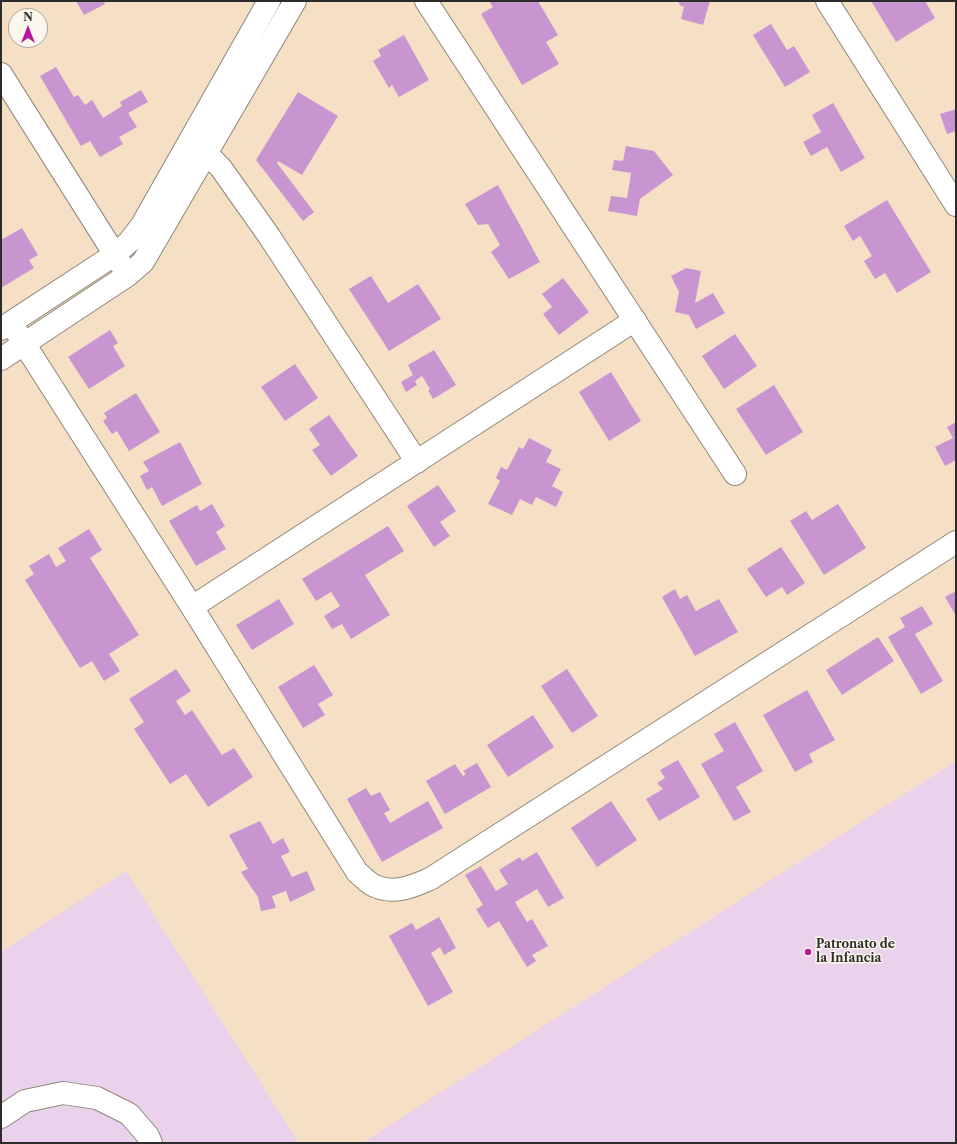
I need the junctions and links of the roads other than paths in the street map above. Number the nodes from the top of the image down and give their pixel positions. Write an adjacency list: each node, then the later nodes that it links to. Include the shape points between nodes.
1 (268, 1): 8 (street, via 142,225 129,242)
2 (295, 1): 6 (street)
3 (426, 1): 10 (street)
4 (827, 1): 7 (street)
5 (1, 74): 8 (street)
6 (207, 154): 9 (street, via 143,262); 14 (street, via 221,168 269,236)
7 (955, 202)
8 (114, 255): 9 (street); 11 (street)
9 (128, 275): 12 (street)
10 (635, 320): 14 (street); 15 (street)
11 (6, 326): 12 (street)
12 (24, 344): 13 (street); 17 (street)
13 (1, 358)
14 (417, 462): 17 (street)
15 (735, 474)
16 (956, 542): 17 (street, via 430,878 409,888 390,890 374,886 357,872)
17 (192, 607)
18 (1, 1117): 19 (street, via 25,1101 63,1093 97,1098 128,1114)
19 (151, 1143)

